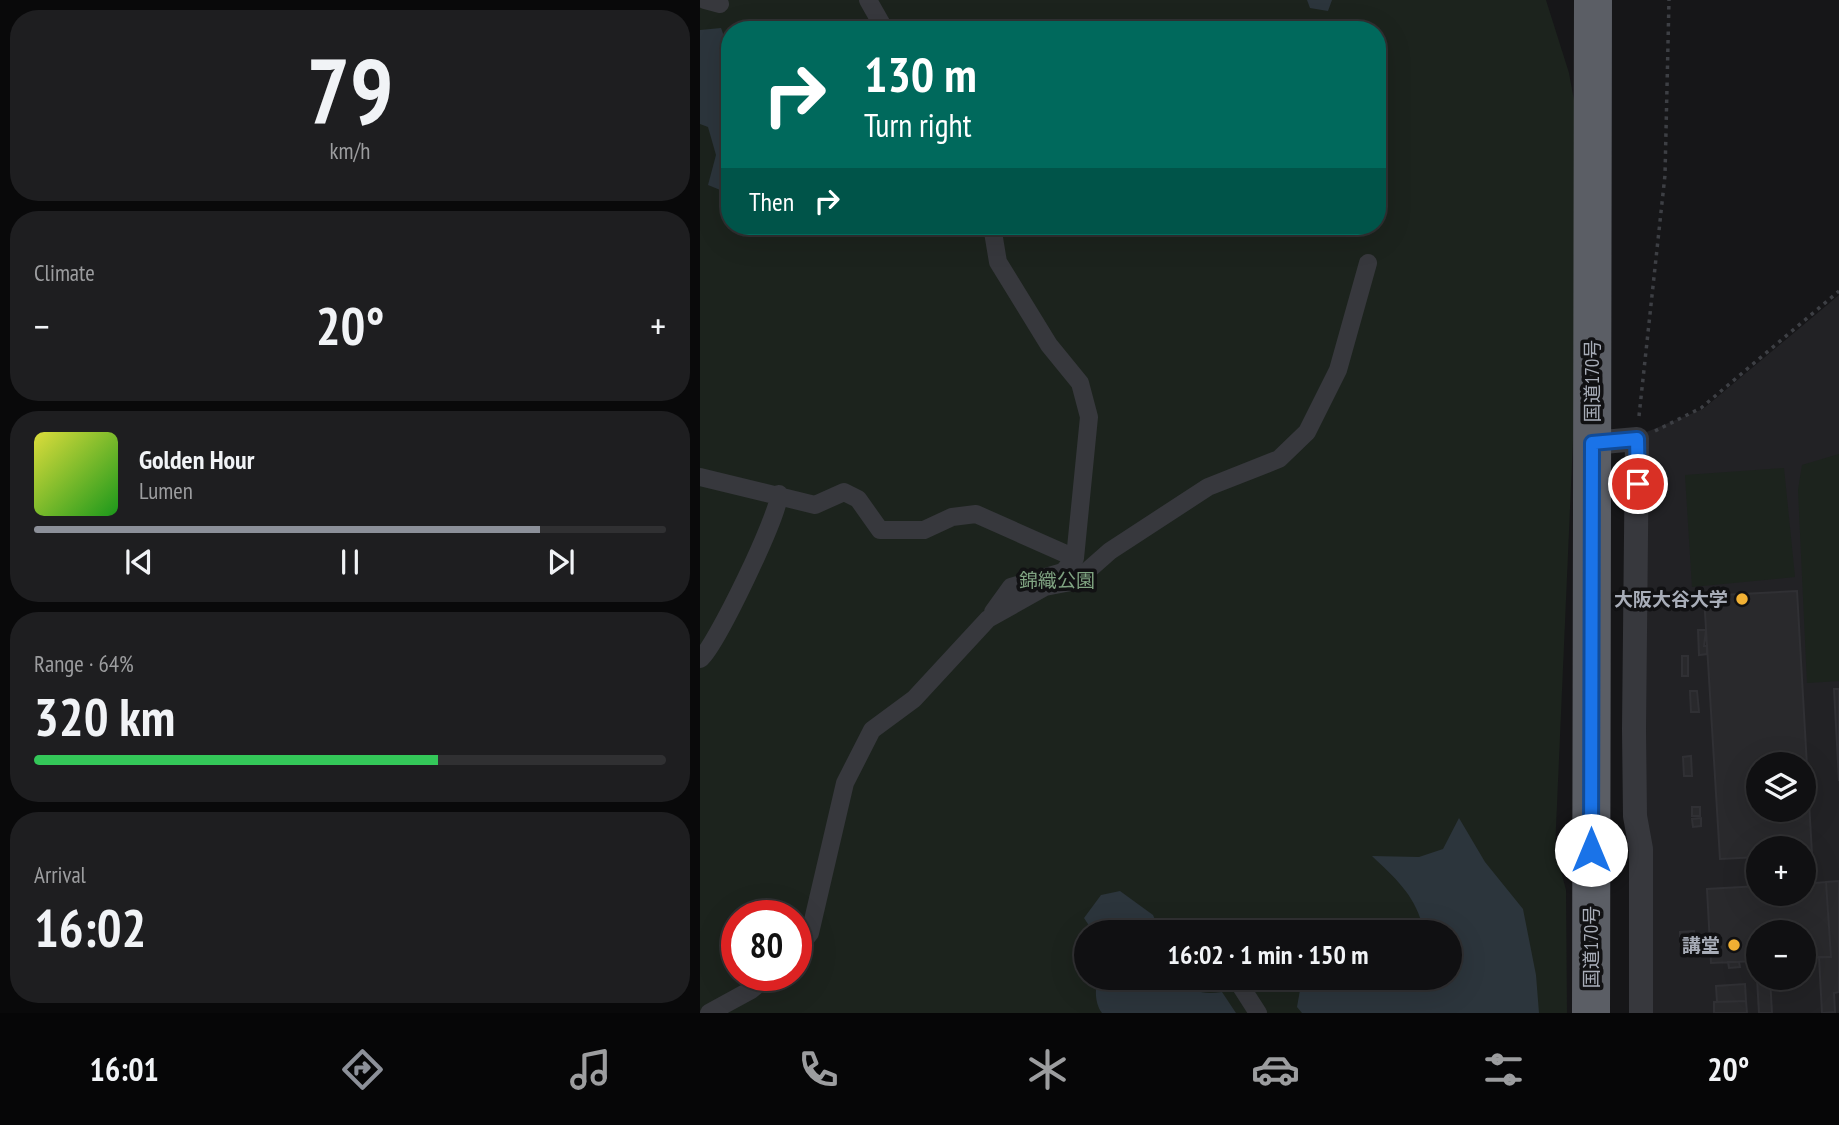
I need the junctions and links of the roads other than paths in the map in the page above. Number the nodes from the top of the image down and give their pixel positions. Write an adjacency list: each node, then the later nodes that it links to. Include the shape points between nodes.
1 (868, 0): 4 (street)
2 (1593, 0): 7 (highway, 国道170号)
3 (1620, 0): 7 (highway, 国道170号)
4 (880, 21)
5 (994, 235): 10 (street, via 998,262 1049,345 1080,383 1089,417)
6 (1368, 263): 11 (street, via 1338,370 1307,432 1279,459 1208,487 1110,551 1076,581 1045,587)
7 (1616, 441): 18 (highway, 国道170号); 19 (highway, 国道170号); 20 (street, via 1635,816 1641,849)
8 (700, 477): 9 (street)
9 (779, 494): 10 (street, via 815,505 844,492 858,499 880,530 924,530 952,517 976,514); 12 (street, via 770,528)
10 (1075, 558): 11 (street, via 1063,572 1011,587)
11 (988, 619): 13 (street, via 914,699 872,730 845,783)
12 (700, 659)
13 (812, 924)
14 (1243, 990): 17 (street)
15 (749, 991): 16 (street)
16 (709, 1013)
17 (1258, 1013)
18 (1591, 1013)
19 (1617, 1013)
20 (1641, 1013)

